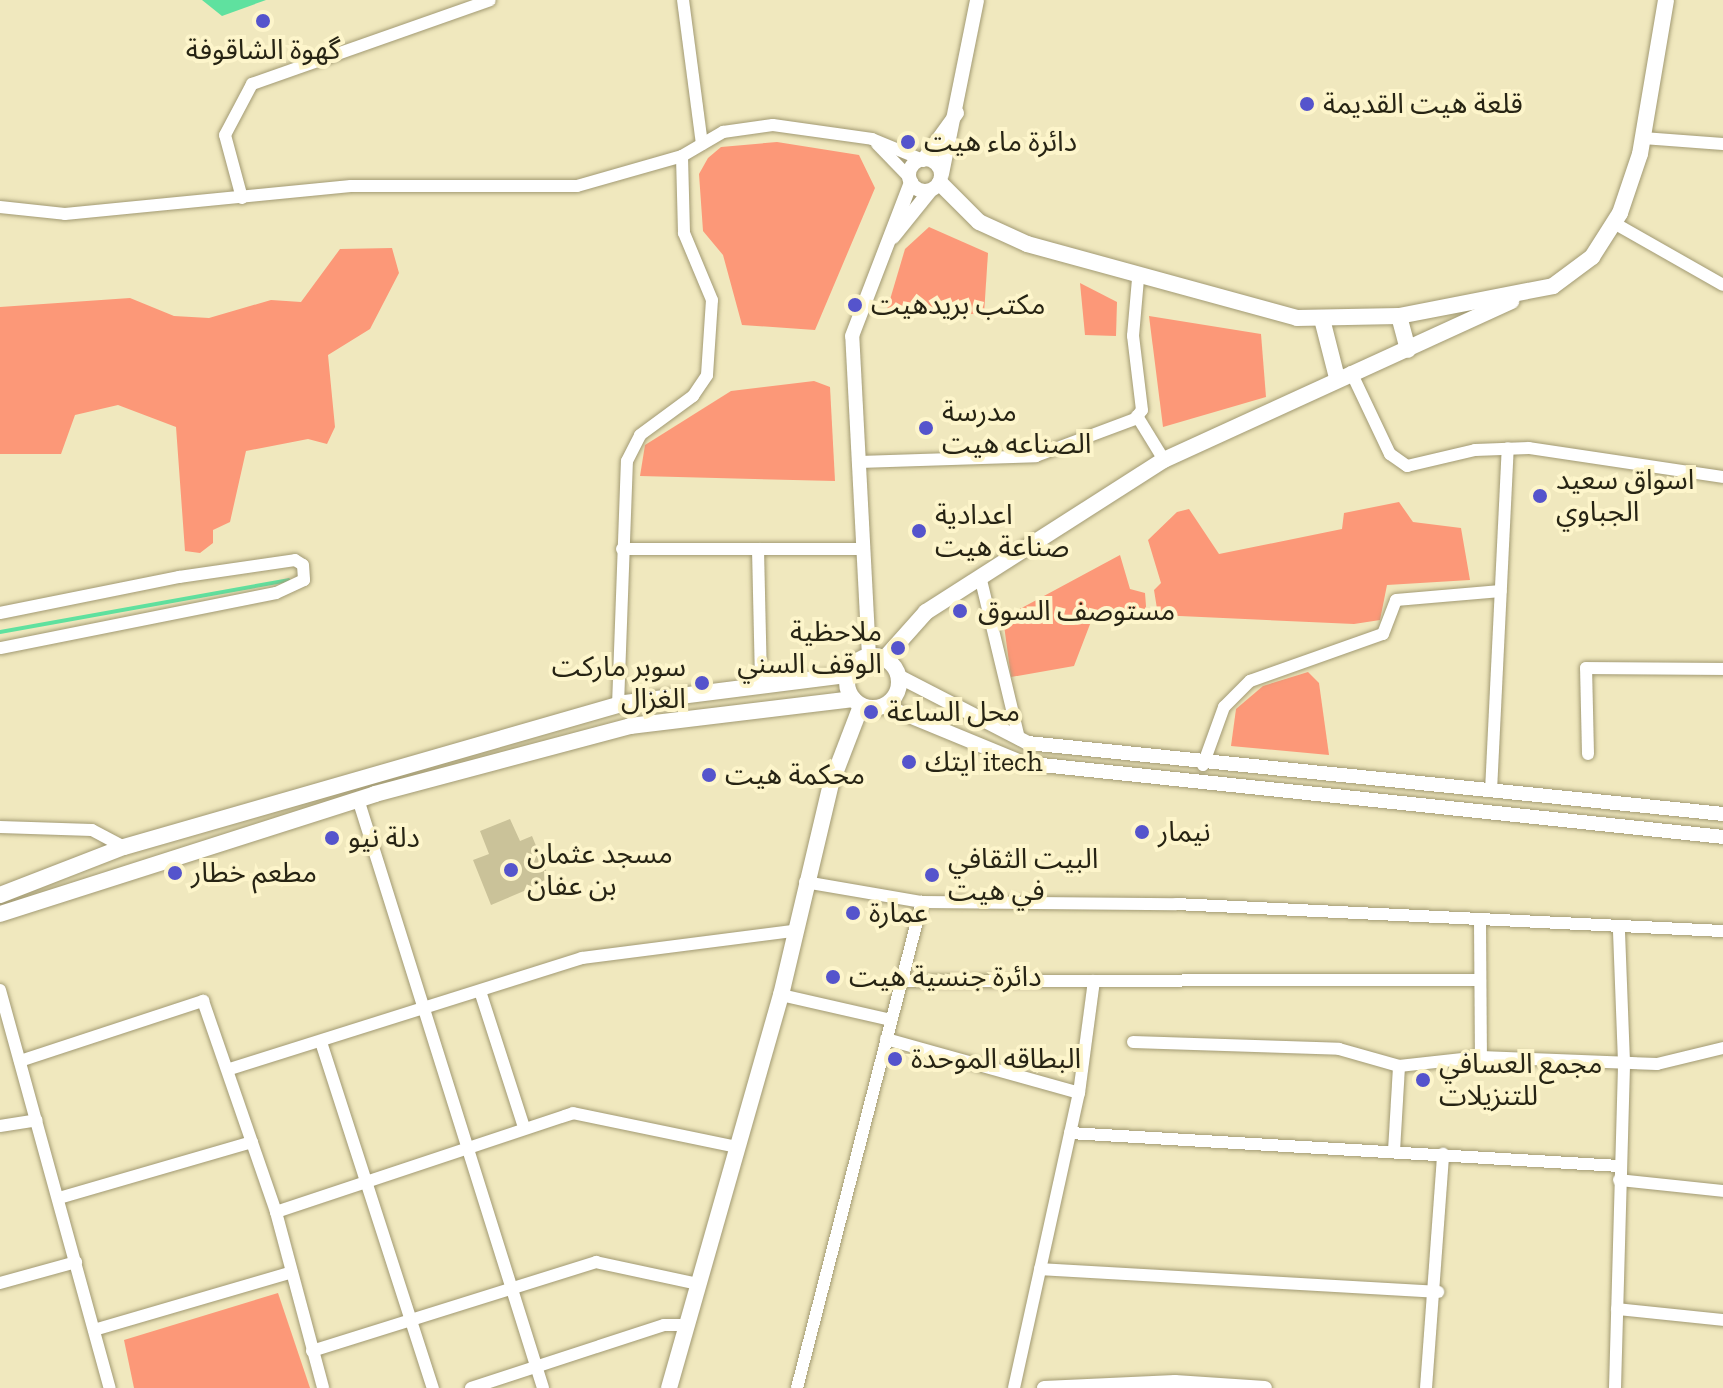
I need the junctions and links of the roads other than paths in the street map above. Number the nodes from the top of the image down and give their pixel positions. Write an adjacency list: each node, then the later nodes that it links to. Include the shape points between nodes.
1 (490, 0): 14 (street, via 252,84 225,135)
2 (683, 0): 8 (street)
3 (977, 0): 5 (street)
4 (1666, 0): 6 (main road)
5 (959, 109): 11 (street); 13 (street)
6 (1643, 138): 9 (street); 16 (main road)
7 (872, 139): 8 (street, via 773,125 723,132); 11 (street); 12 (street)
8 (702, 144): 10 (street)
9 (1723, 144)
10 (682, 156): 14 (street, via 577,186 351,186); 30 (street, via 684,233 707,274 712,300 707,375 693,396 633,447)
11 (923, 160): 12 (street); 13 (street)
12 (910, 179): 13 (street); 17 (street)
13 (937, 182): 17 (street); 18 (main road, via 991,230)
14 (242, 198): 15 (street, via 65,214)
15 (0, 207)
16 (1614, 223): 19 (street); 20 (main road, via 1574,275)
17 (881, 254): 28 (street, via 852,336)
18 (1138, 279): 22 (main road); 25 (street)
19 (1723, 285)
20 (1534, 290): 21 (main road); 23 (main road)
21 (1399, 316): 22 (main road); 23 (main road)
22 (1322, 319): 24 (main road)
23 (1408, 350): 24 (main road)
24 (1344, 375): 26 (street, via 1401,464); 27 (main road)
25 (1137, 416): 27 (street); 28 (street, via 1036,456)
26 (1508, 448): 29 (street); 34 (street)
27 (1164, 460): 33 (main road)
28 (859, 462): 32 (street)
29 (1723, 477)
30 (622, 549): 31 (street); 43 (street)
31 (758, 549): 32 (street); 41 (street)
32 (863, 549): 37 (street)
33 (980, 576): 37 (main road, via 916,619); 45 (street)
34 (1501, 591): 47 (street, via 1396,600 1383,634 1250,681 1224,707); 48 (street)
35 (0, 613): 36 (street, via 179,577 295,560 303,565 304,580 276,593)
36 (0, 648)
37 (877, 657): 39 (main road); 40 (main road)
38 (1723, 669): 46 (street, via 1586,668)
39 (848, 675): 41 (main road); 42 (main road)
40 (900, 677): 44 (main road, via 897,694); 45 (street)
41 (761, 686): 43 (main road)
42 (857, 703): 44 (main road); 49 (main road, via 630,726); 56 (main road)
43 (618, 705): 52 (main road)
44 (885, 706): 53 (street, via 1023,763)
45 (1019, 739): 47 (street)
46 (1588, 754)
47 (1203, 765): 48 (street)
48 (1491, 791): 50 (street)
49 (358, 799): 55 (main road); 70 (street)
50 (1723, 814)
51 (0, 827): 54 (street, via 92,830)
52 (188, 828): 54 (main road); 55 (main road)
53 (1723, 837)
54 (124, 847): 57 (main road)
55 (196, 851): 59 (main road)
56 (805, 882): 58 (street); 62 (main road)
57 (0, 895)
58 (922, 902): 60 (street, via 1176,904); 65 (street)
59 (0, 914)
60 (1480, 921): 61 (street); 64 (street)
61 (1619, 929): 63 (street); 78 (street)
62 (794, 931): 68 (street, via 582,958); 69 (main road)
63 (1723, 931)
64 (1479, 980): 66 (street); 76 (street)
65 (901, 981): 66 (street); 71 (street)
66 (1094, 981): 81 (street)
67 (0, 990): 77 (street)
68 (480, 991): 70 (street); 84 (street)
69 (781, 995): 71 (street); 87 (main road)
70 (426, 1008): 73 (street); 88 (street)
71 (891, 1020): 72 (street)
72 (886, 1039): 81 (street); 117 (street)
73 (321, 1042): 80 (street); 93 (street)
74 (1133, 1042): 79 (street, via 1339,1049)
75 (1723, 1048): 78 (street, via 1657,1064)
76 (1481, 1057): 78 (street); 79 (street)
77 (20, 1061): 80 (street, via 203,1001); 82 (street)
78 (1624, 1062): 91 (street)
79 (1399, 1066): 89 (street)
80 (230, 1069): 86 (street)
81 (1079, 1093): 85 (street)
82 (37, 1120): 83 (street); 95 (street)
83 (0, 1126)
84 (524, 1127): 87 (street, via 573,1113); 88 (street)
85 (1070, 1133): 89 (street); 98 (street)
86 (252, 1142): 95 (street); 96 (street)
87 (737, 1147): 101 (main road)
88 (469, 1149): 93 (street); 102 (street)
89 (1394, 1151): 90 (street)
90 (1443, 1154): 91 (street); 103 (street)
91 (1619, 1166): 92 (street)
92 (1619, 1180): 94 (street); 104 (street)
93 (370, 1184): 96 (street); 105 (street)
94 (1723, 1191)
95 (59, 1198): 97 (street)
96 (276, 1212): 99 (street)
97 (76, 1262): 100 (street); 108 (street)
98 (1040, 1269): 103 (street); 118 (street)
99 (292, 1272): 108 (street); 109 (street)
100 (0, 1283)
101 (699, 1284): 102 (street, via 596,1262); 107 (main road)
102 (512, 1288): 105 (street); 110 (street)
103 (1438, 1292): 121 (street)
104 (1617, 1309): 106 (street); 122 (street)
105 (413, 1320): 109 (street); 113 (street)
106 (1723, 1320)
107 (687, 1325): 110 (street, via 664,1325); 116 (main road)
108 (94, 1330): 111 (street)
109 (312, 1351): 112 (street)
110 (536, 1366): 114 (street); 115 (street)
111 (110, 1388)
112 (323, 1388)
113 (433, 1388)
114 (471, 1388)
115 (543, 1388)
116 (669, 1388)
117 (797, 1388)
118 (1014, 1388)
119 (1044, 1388): 120 (street, via 1175,1382)
120 (1265, 1388)
121 (1426, 1388)
122 (1615, 1388)

